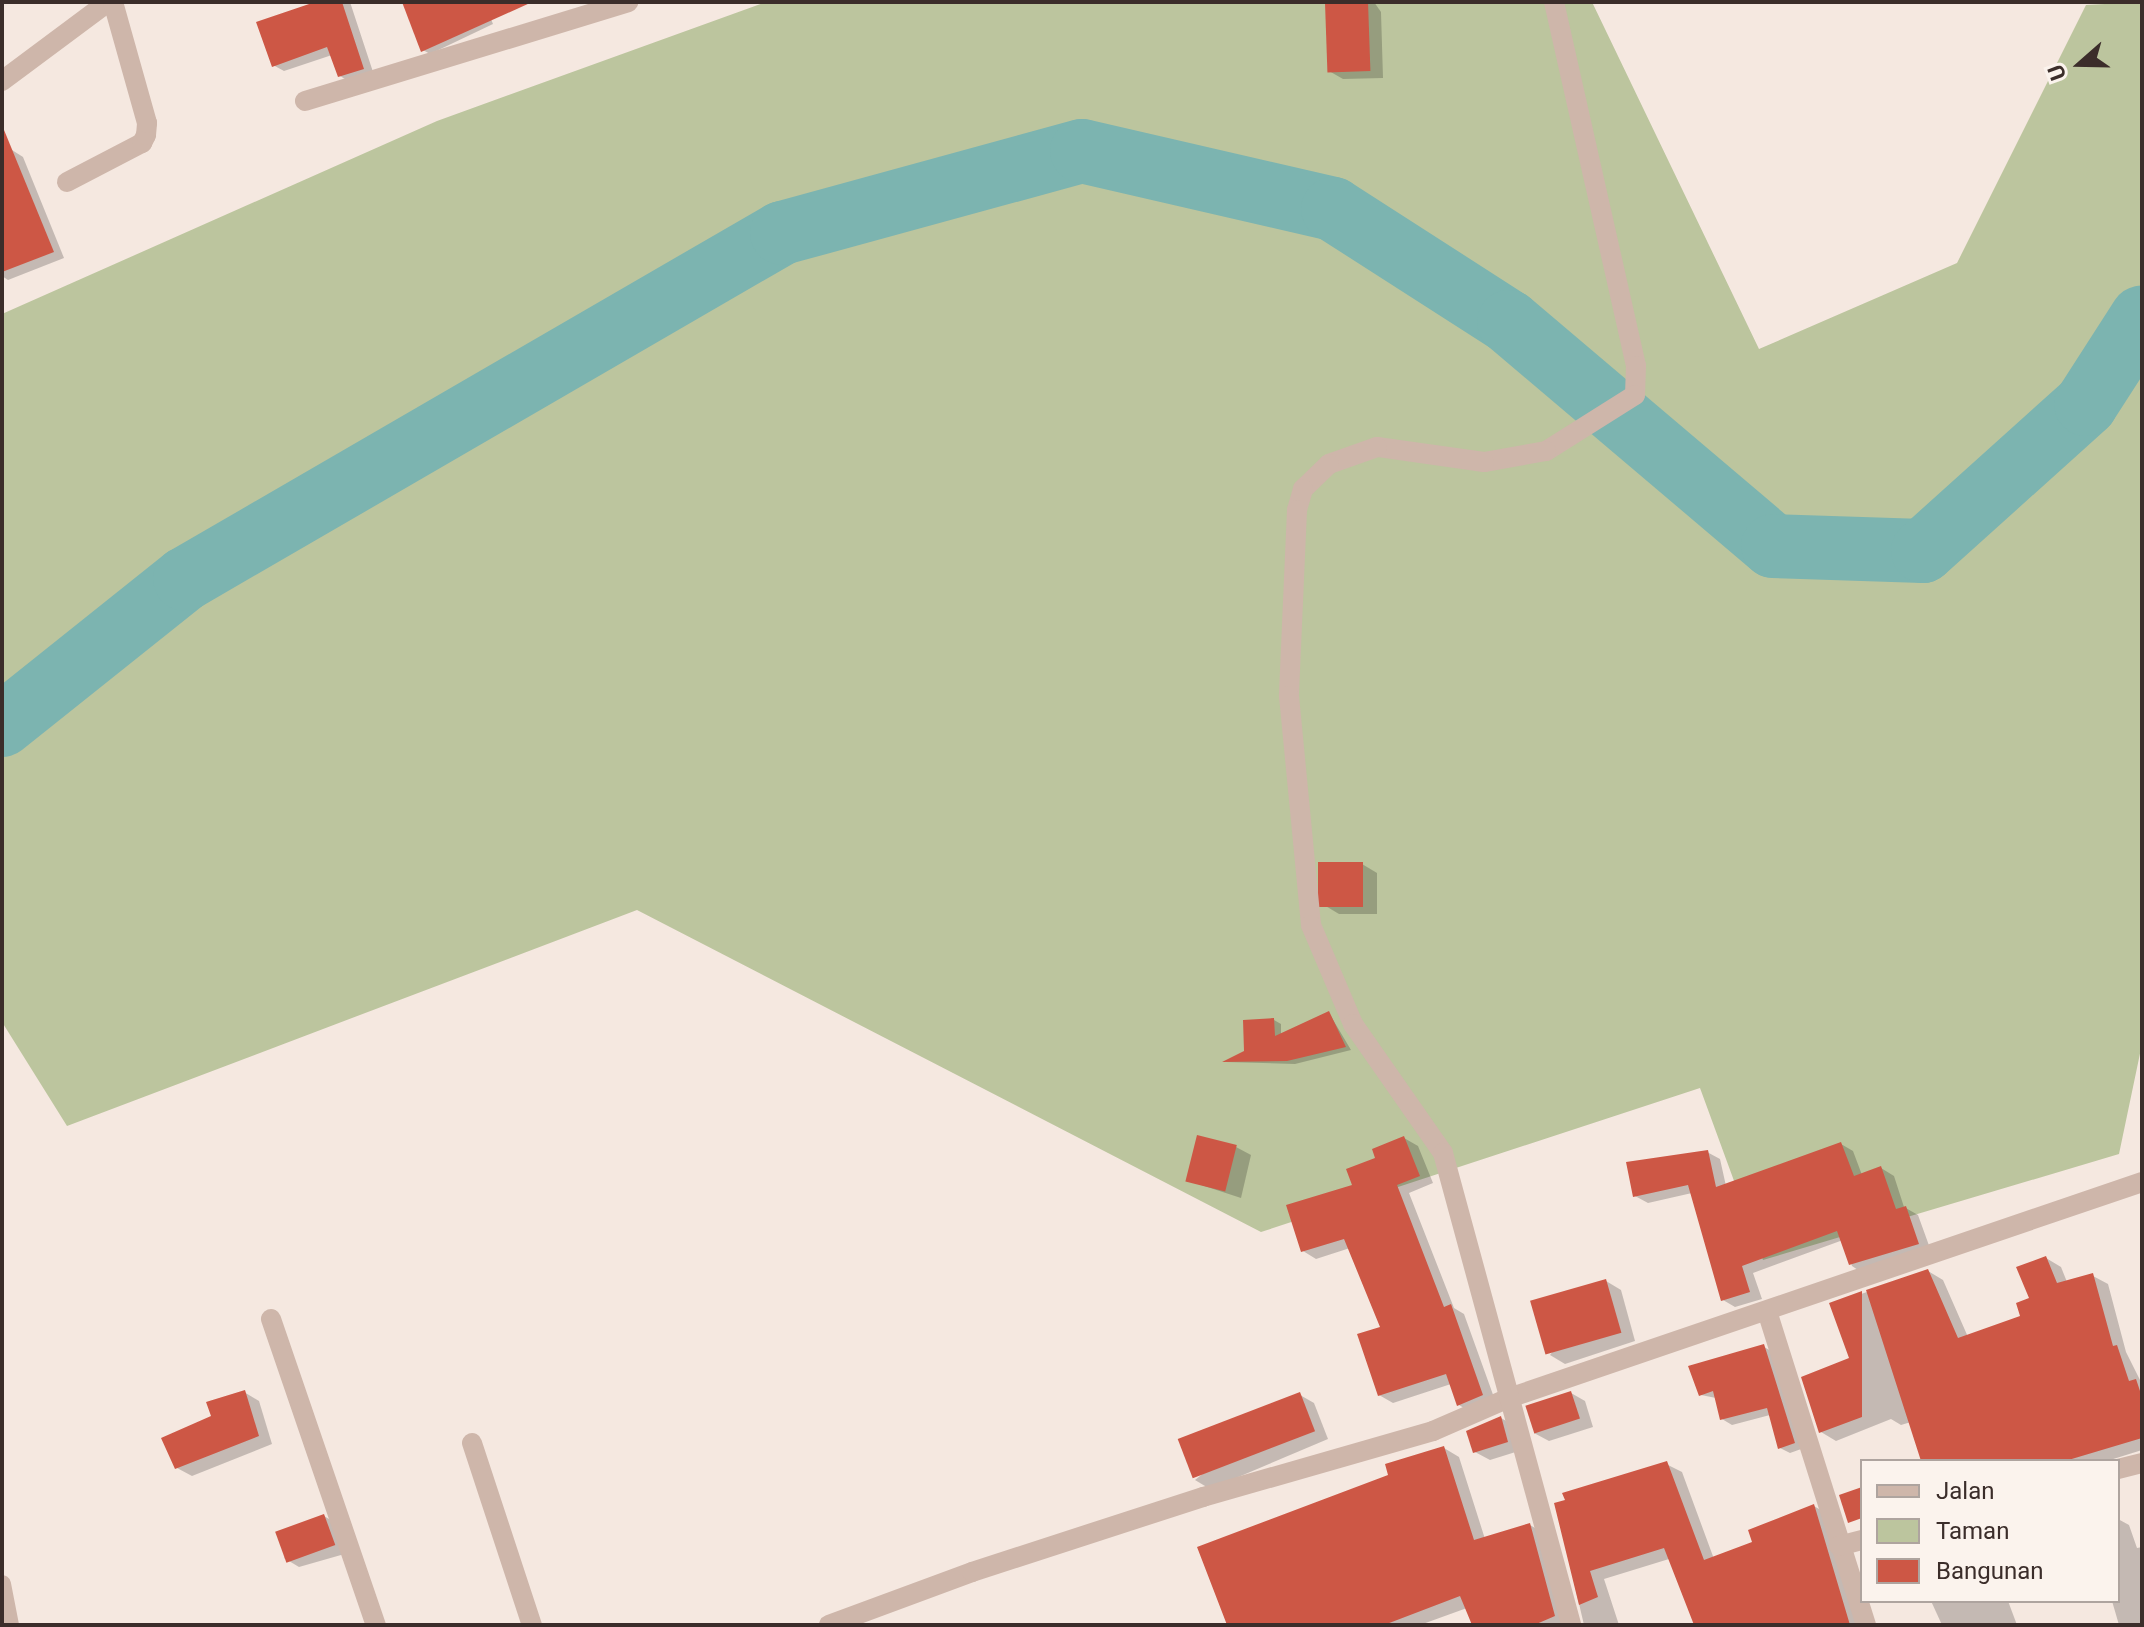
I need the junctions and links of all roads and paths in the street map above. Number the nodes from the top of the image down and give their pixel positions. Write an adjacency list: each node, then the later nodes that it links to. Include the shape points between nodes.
1 (111, 2): 4 (street); 6 (street, via 147,123 146,135 142,143)
2 (628, 2): 5 (street)
3 (1554, 2): 10 (street, via 1636,366 1635,395 1546,451 1484,462 1377,447 1329,464 1303,489 1289,603 1292,742 1311,925 1353,1024 1443,1153)
4 (2, 81)
5 (305, 101)
6 (67, 182)
7 (2142, 1182): 8 (street)
8 (1767, 1311): 10 (street); 15 (street)
9 (271, 1319): 18 (street)
10 (1509, 1398): 20 (street, via 1433,1431 1203,1497); 21 (street)
11 (472, 1443): 19 (street)
12 (2142, 1463): 13 (street)
13 (2120, 1468)
14 (1860, 1541): 15 (street)
15 (1839, 1546): 22 (street)
16 (2, 1584): 17 (lane)
17 (10, 1625)
18 (376, 1625)
19 (532, 1625)
20 (829, 1625)
21 (1571, 1625)
22 (1866, 1625)

